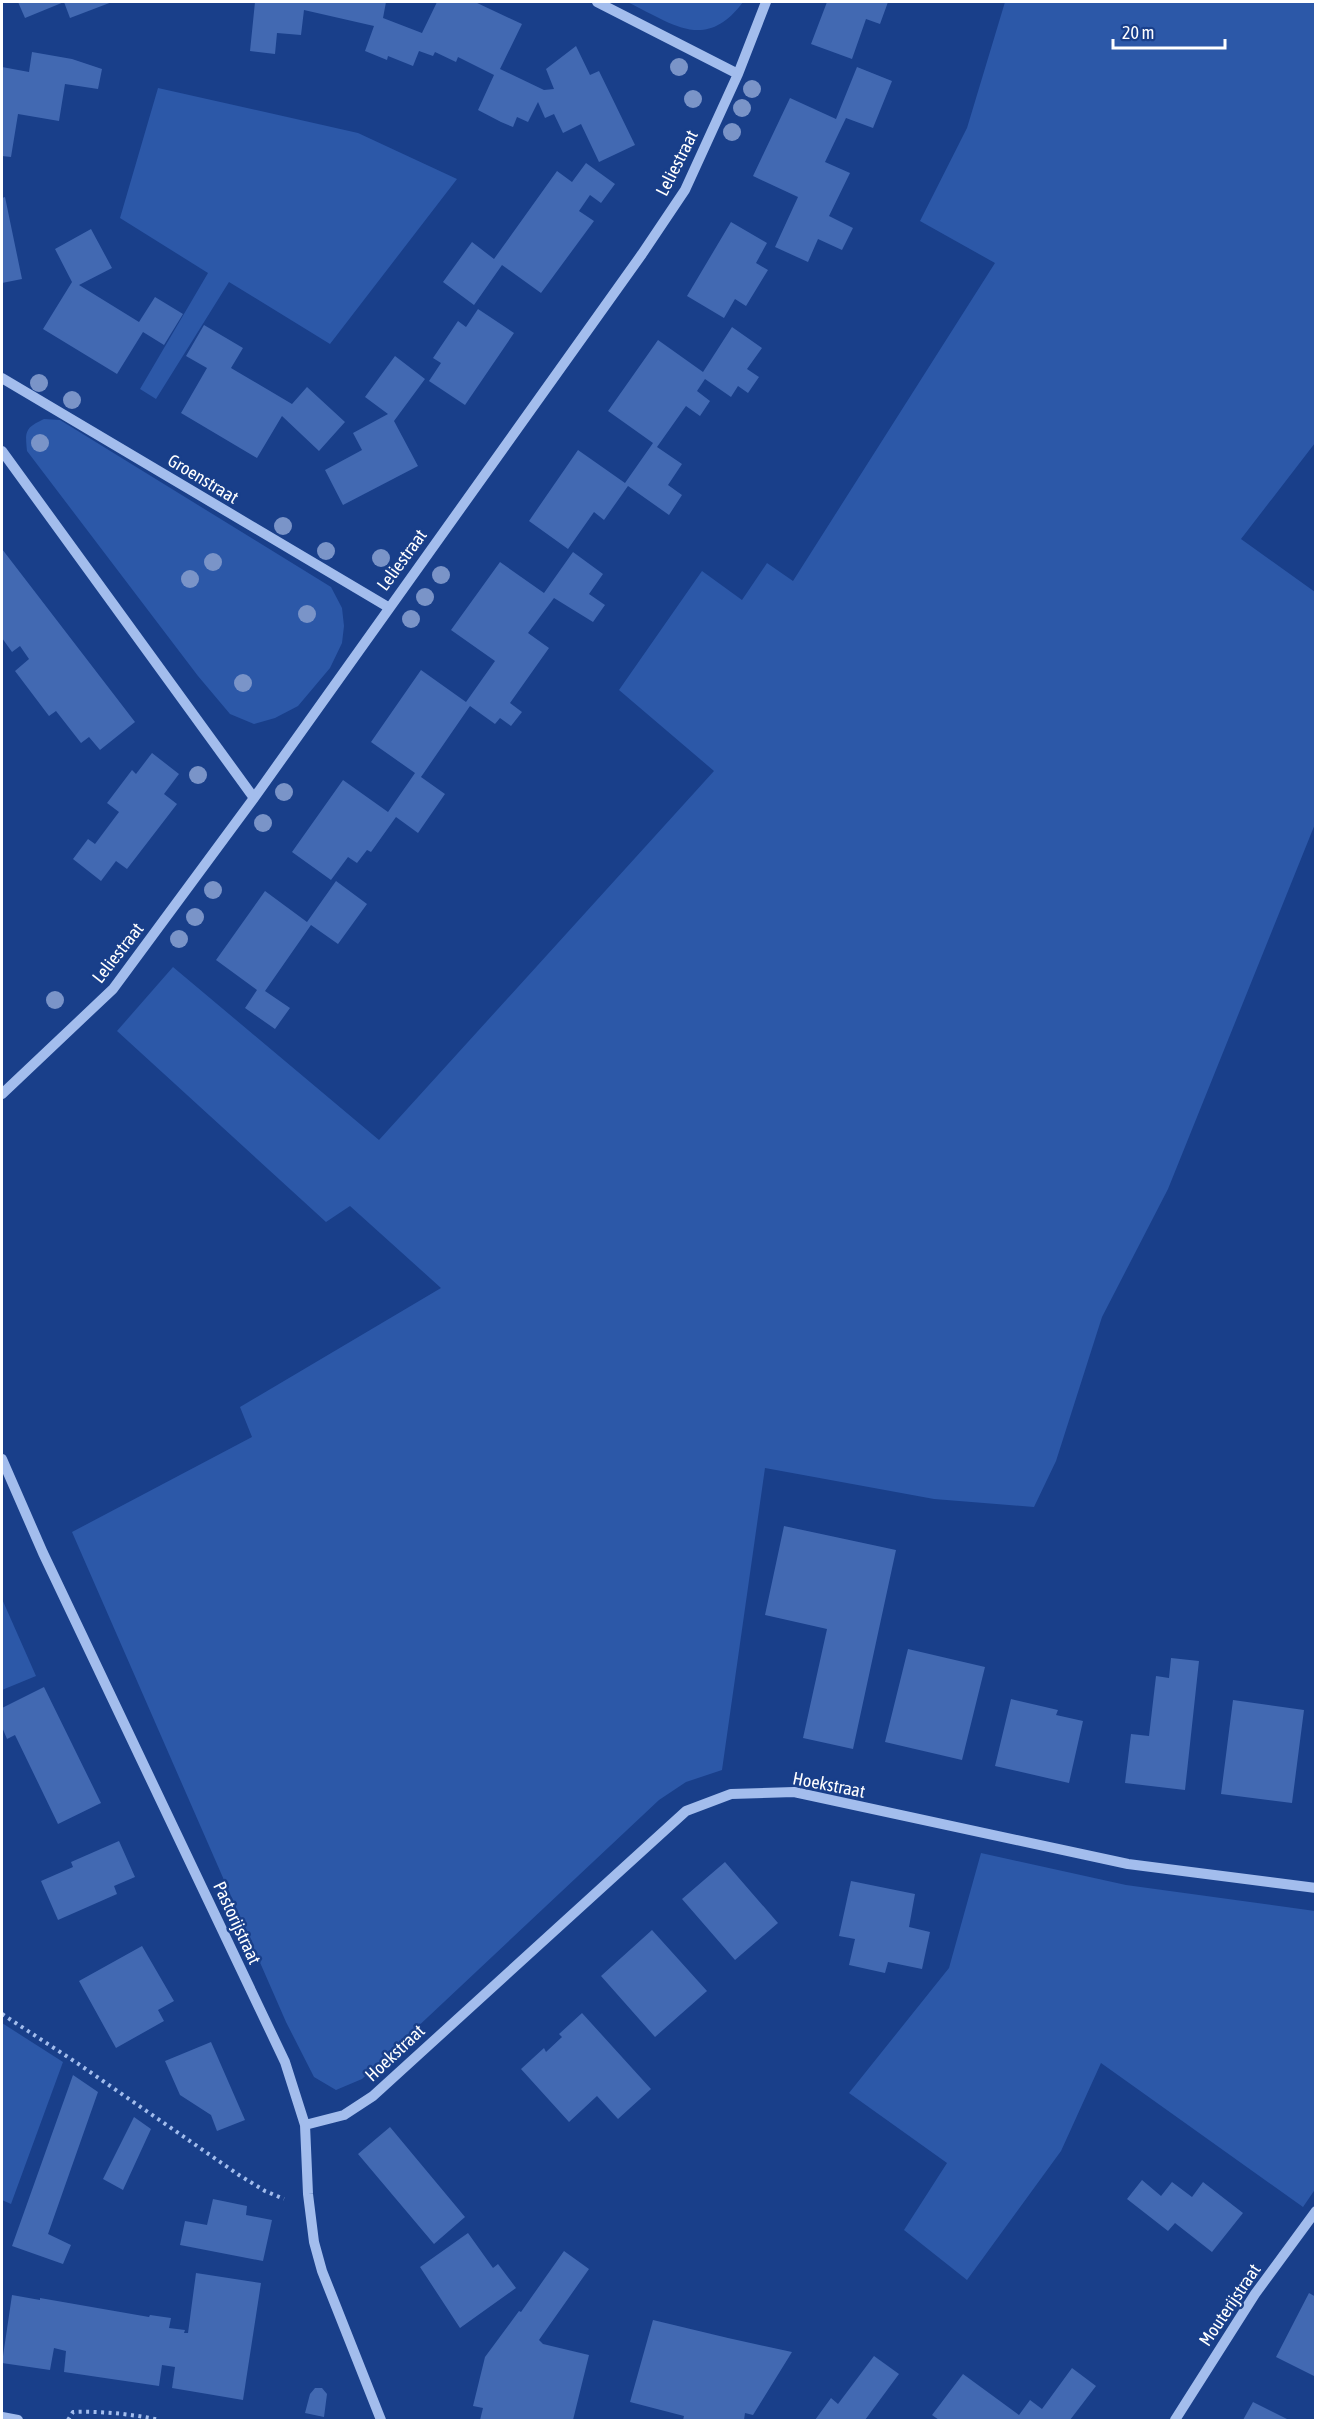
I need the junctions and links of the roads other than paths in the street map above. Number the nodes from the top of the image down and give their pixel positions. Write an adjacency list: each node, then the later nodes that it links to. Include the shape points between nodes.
1 (597, 2): 3 (street)
2 (766, 2): 3 (street, Leliestraat)
3 (738, 75): 6 (street, Leliestraat, via 685,190)
4 (2, 378): 6 (street, Groenstraat)
5 (2, 451): 7 (street)
6 (388, 608): 7 (street, Leliestraat)
7 (254, 798): 8 (street, Leliestraat, via 113,989)
8 (2, 1094)
9 (2, 1459): 11 (street, Pastorijstraat, via 285,2062)
10 (1316, 1888): 11 (street, Hoekstraat, via 1128,1864 794,1792 731,1794 686,1811 373,2096 344,2115)
11 (305, 2125): 15 (street, Pastorijstraat, via 314,2242)
12 (1316, 2211): 16 (street, Mouterijstraat, via 1255,2294)
13 (2, 2417): 14 (street)
14 (18, 2421)
15 (381, 2421)
16 (1175, 2421)

